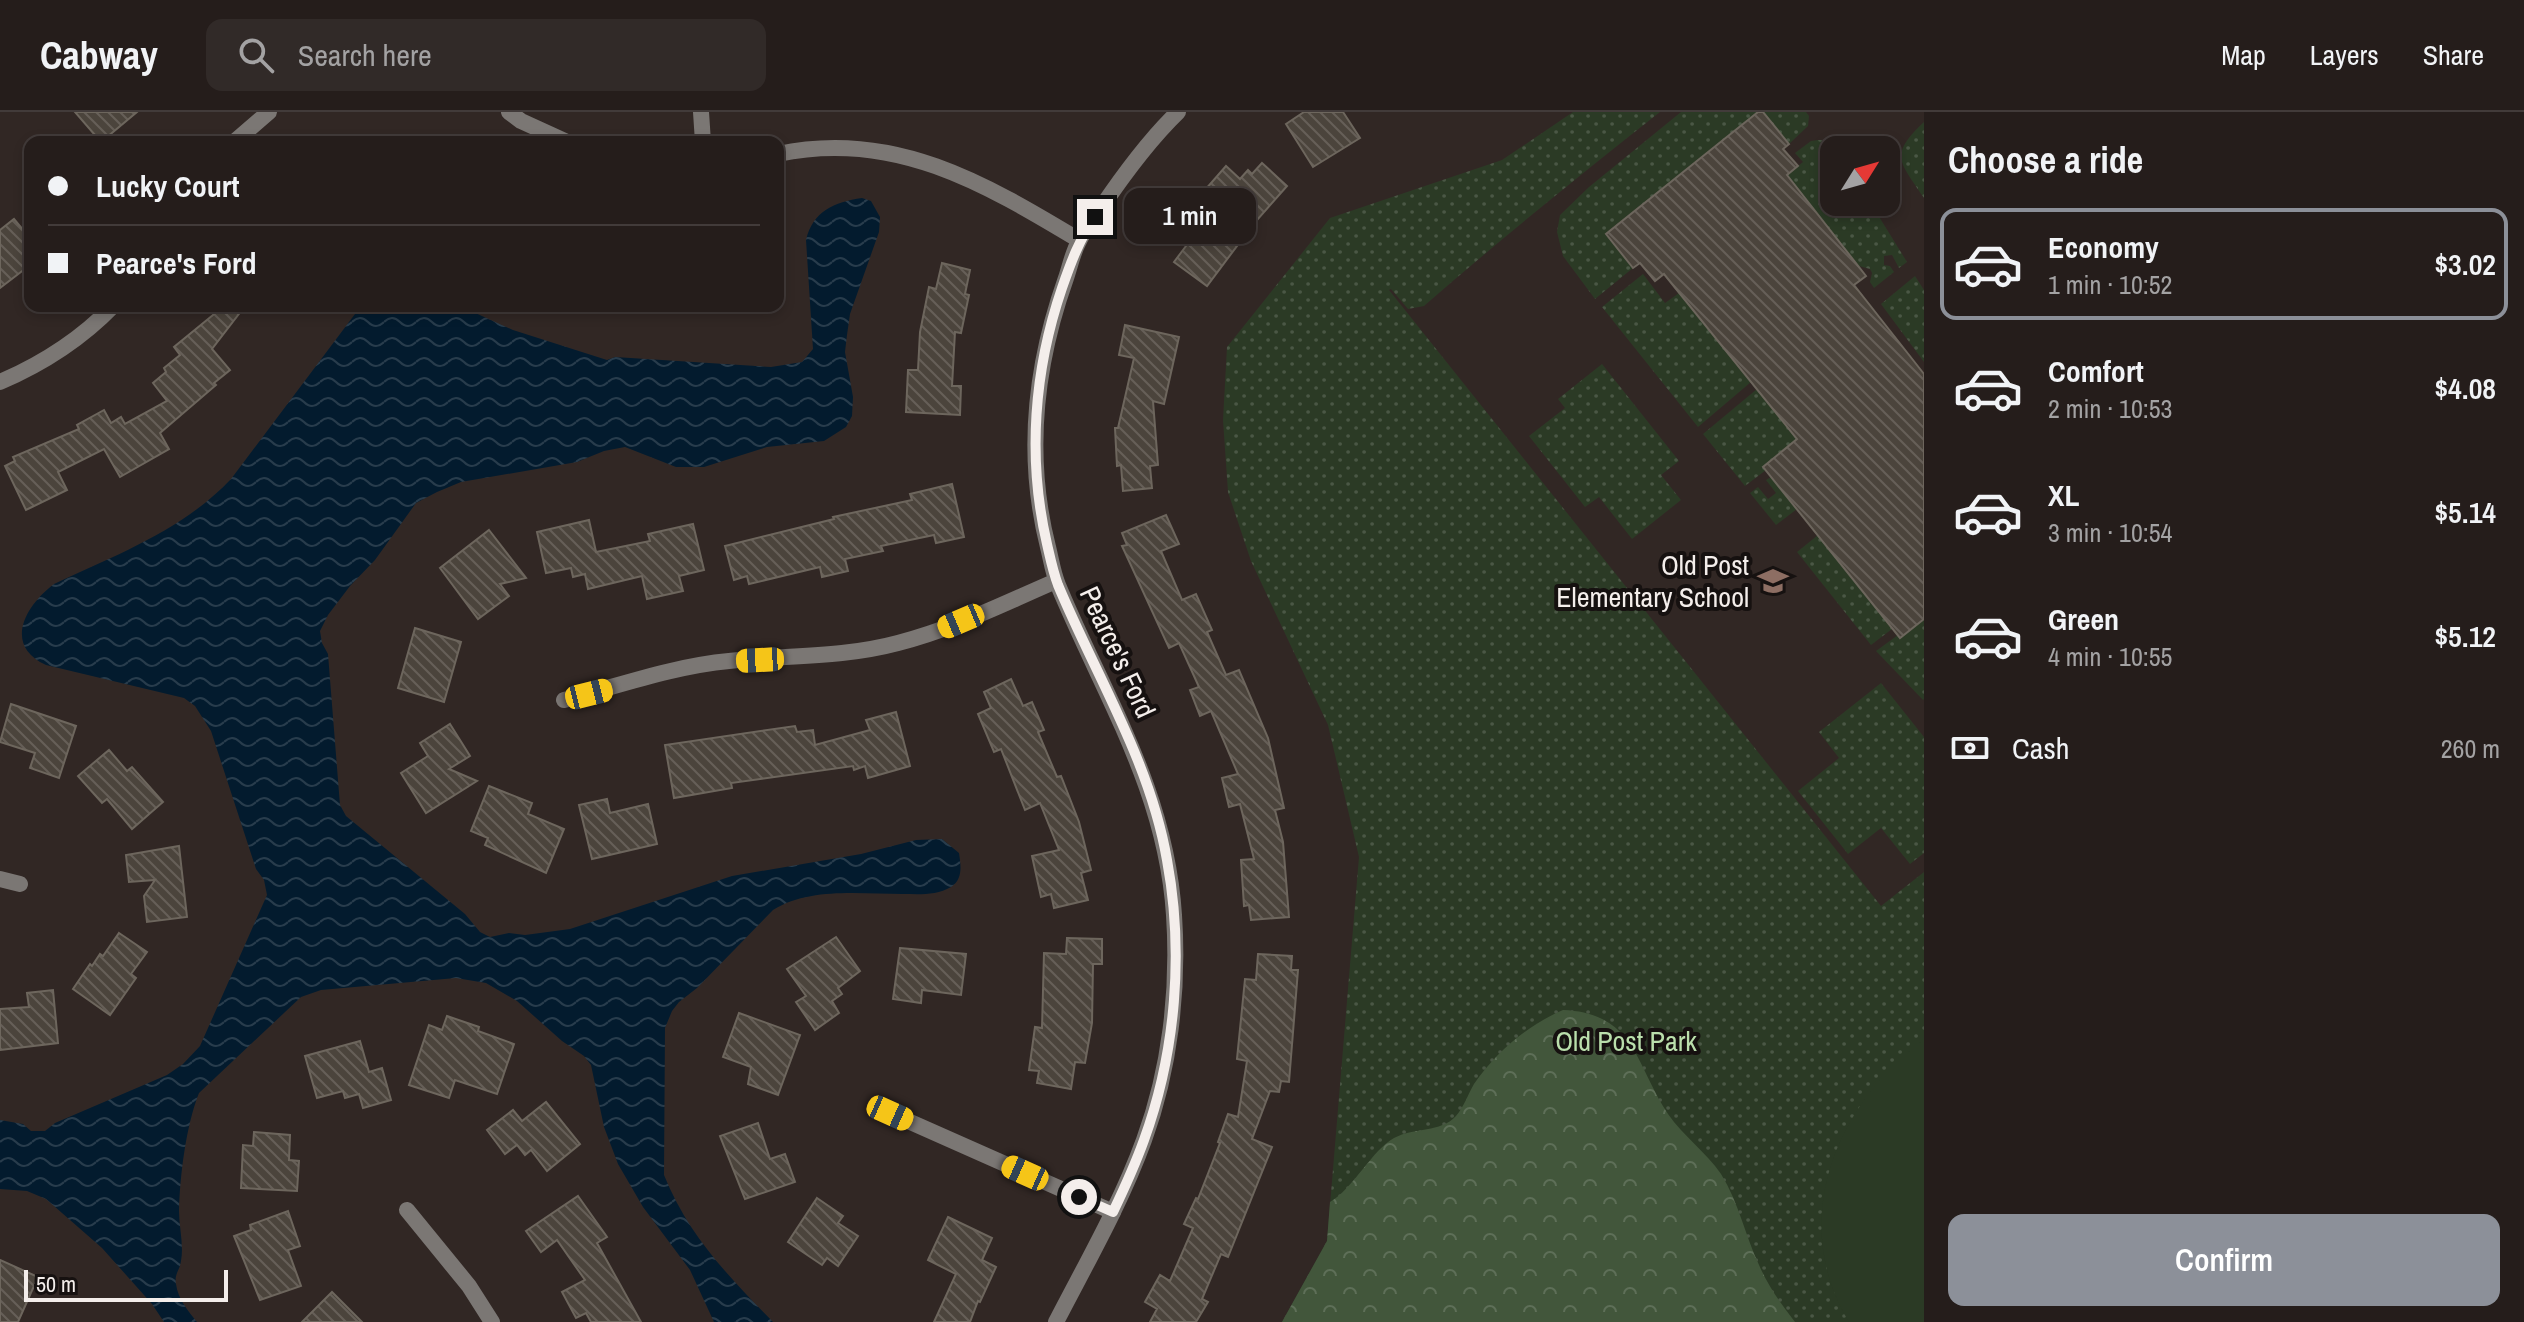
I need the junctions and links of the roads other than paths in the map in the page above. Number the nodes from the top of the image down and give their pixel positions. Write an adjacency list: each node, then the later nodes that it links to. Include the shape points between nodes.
1 (269, 112): 5 (street)
2 (509, 112): 6 (street)
3 (701, 112): 7 (street)
4 (1178, 112): 9 (street, Pearce's Ford, via 1127,170)
5 (241, 136)
6 (554, 136)
7 (703, 136)
8 (784, 153): 9 (street, via 870,149 917,159 999,193)
9 (1079, 240): 12 (street, Pearce's Ford, via 1050,324 1037,388 1040,514)
10 (106, 312): 11 (street, via 78,338)
11 (0, 382)
12 (1056, 581): 13 (street, via 899,643 821,657 697,666); 18 (street, Pearce's Ford, via 1149,791 1167,859 1174,914 1175,976 1161,1083)
13 (564, 700)
14 (0, 879): 15 (street)
15 (20, 884)
16 (890, 1113): 18 (street)
17 (407, 1210): 19 (street)
18 (1113, 1212): 20 (street, Pearce's Ford)
19 (492, 1322)
20 (1056, 1322)

